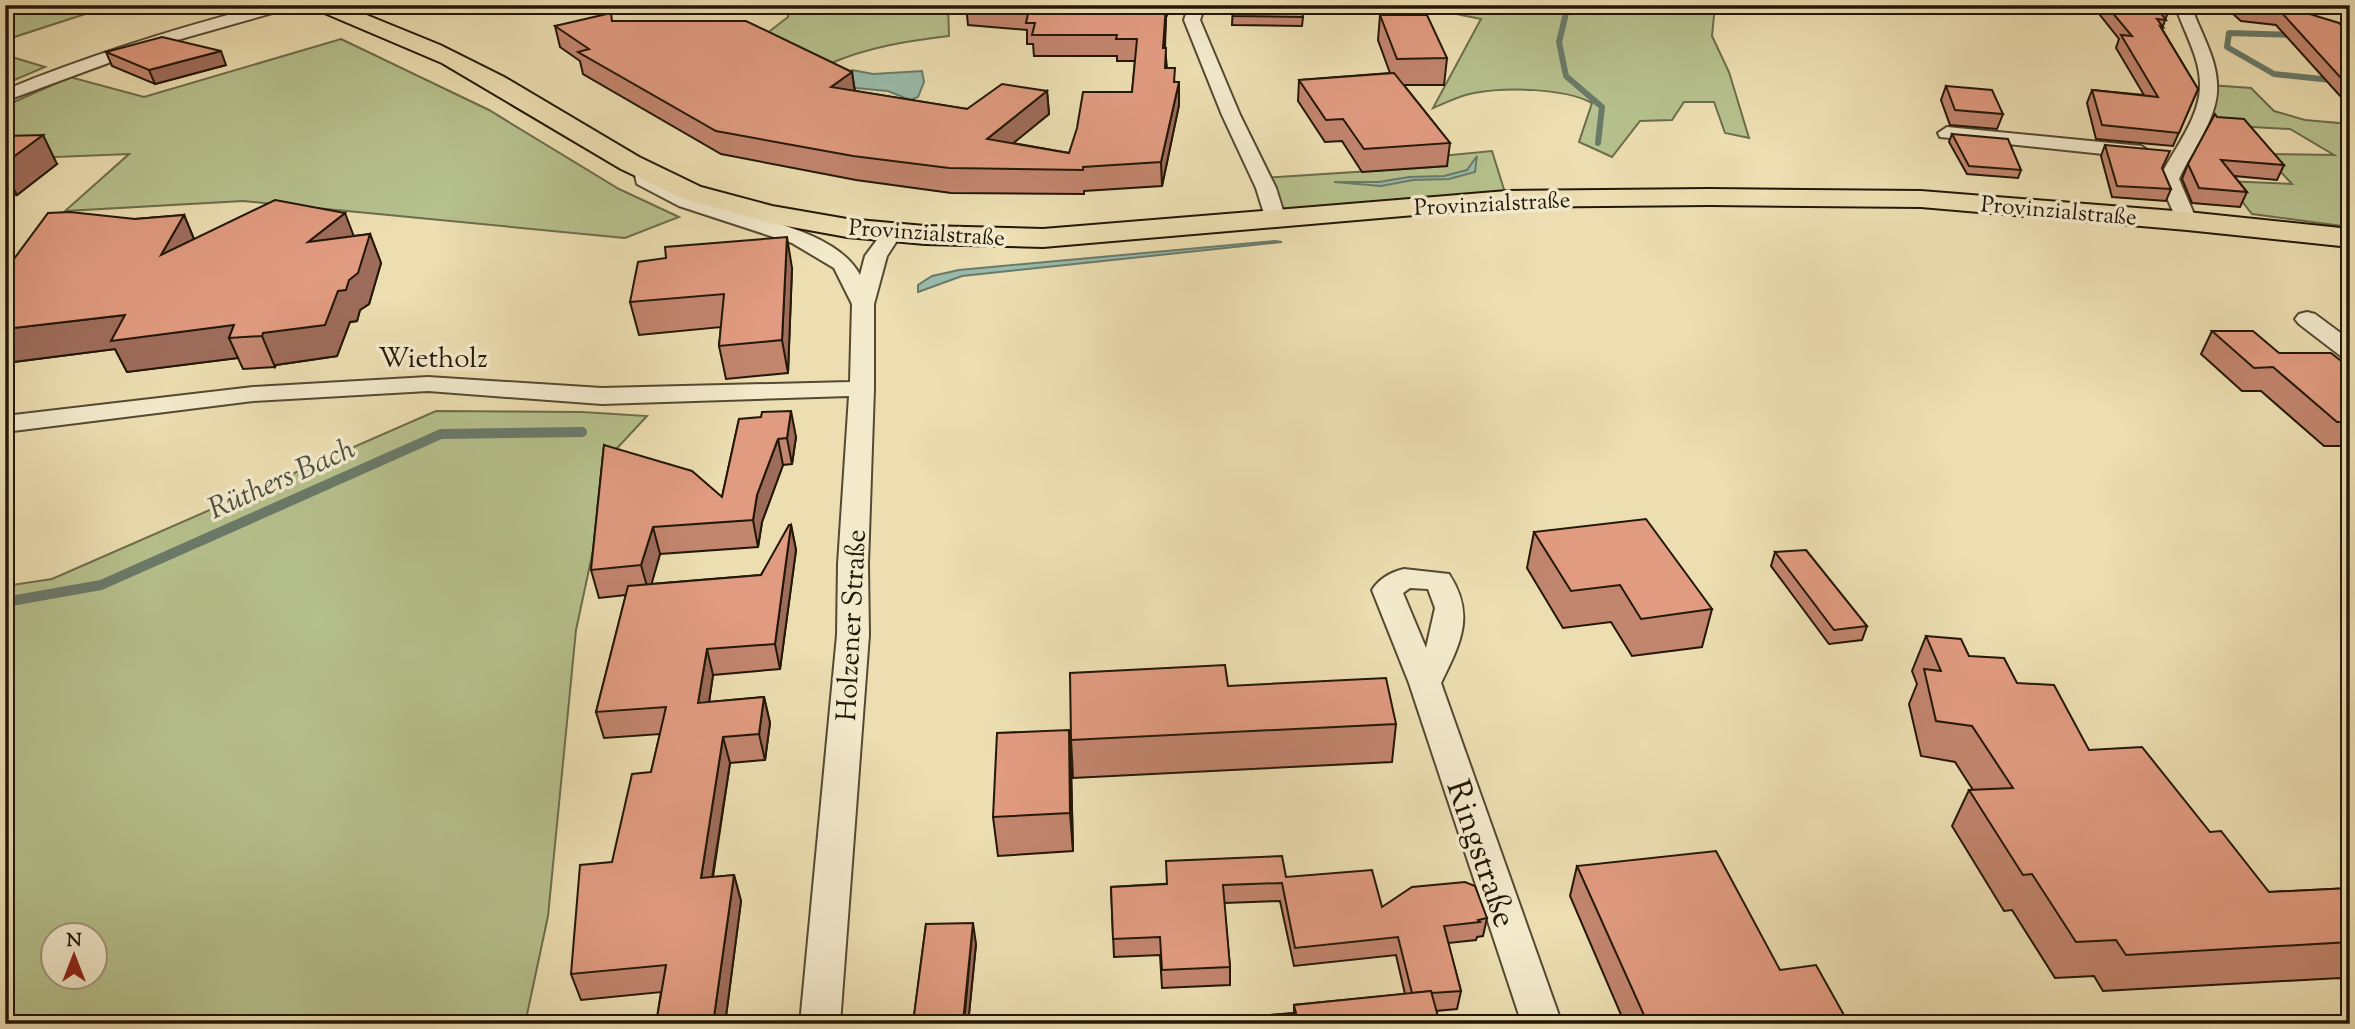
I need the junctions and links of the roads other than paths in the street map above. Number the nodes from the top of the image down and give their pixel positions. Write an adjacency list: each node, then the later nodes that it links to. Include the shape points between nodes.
1 (285, 5): 5 (street, via 137,46)
2 (322, 5): 8 (main road, Provinzialstraße, via 467,67)
3 (1197, 5): 9 (street, via 1192,20)
4 (2183, 5): 7 (street, via 2209,85 2199,124)
5 (5, 96)
6 (1947, 133): 7 (street)
7 (2179, 155): 10 (street, via 2169,179)
8 (644, 171): 11 (main road, Provinzialstraße, via 689,192 754,211); 13 (street, Provinzialstraße, via 644,180 686,202 825,252 843,264)
9 (1276, 220): 10 (main road, Provinzialstraße, via 1507,199 1710,197 1921,199); 11 (main road, Provinzialstraße, via 1043,238)
10 (2187, 221): 12 (main road, Provinzialstraße)
11 (892, 233): 13 (street, Holzener Straße, via 876,256)
12 (2350, 238)
13 (863, 304): 16 (street, Holzener Straße)
14 (2307, 319): 15 (street)
15 (2350, 352)
16 (862, 389): 17 (street, Wietholz, via 602,396 428,384 253,394); 19 (street, Holzener Straße, via 853,635)
17 (5, 424)
18 (1425, 683): 20 (street, Ringstraße)
19 (820, 1024)
20 (1542, 1024)

